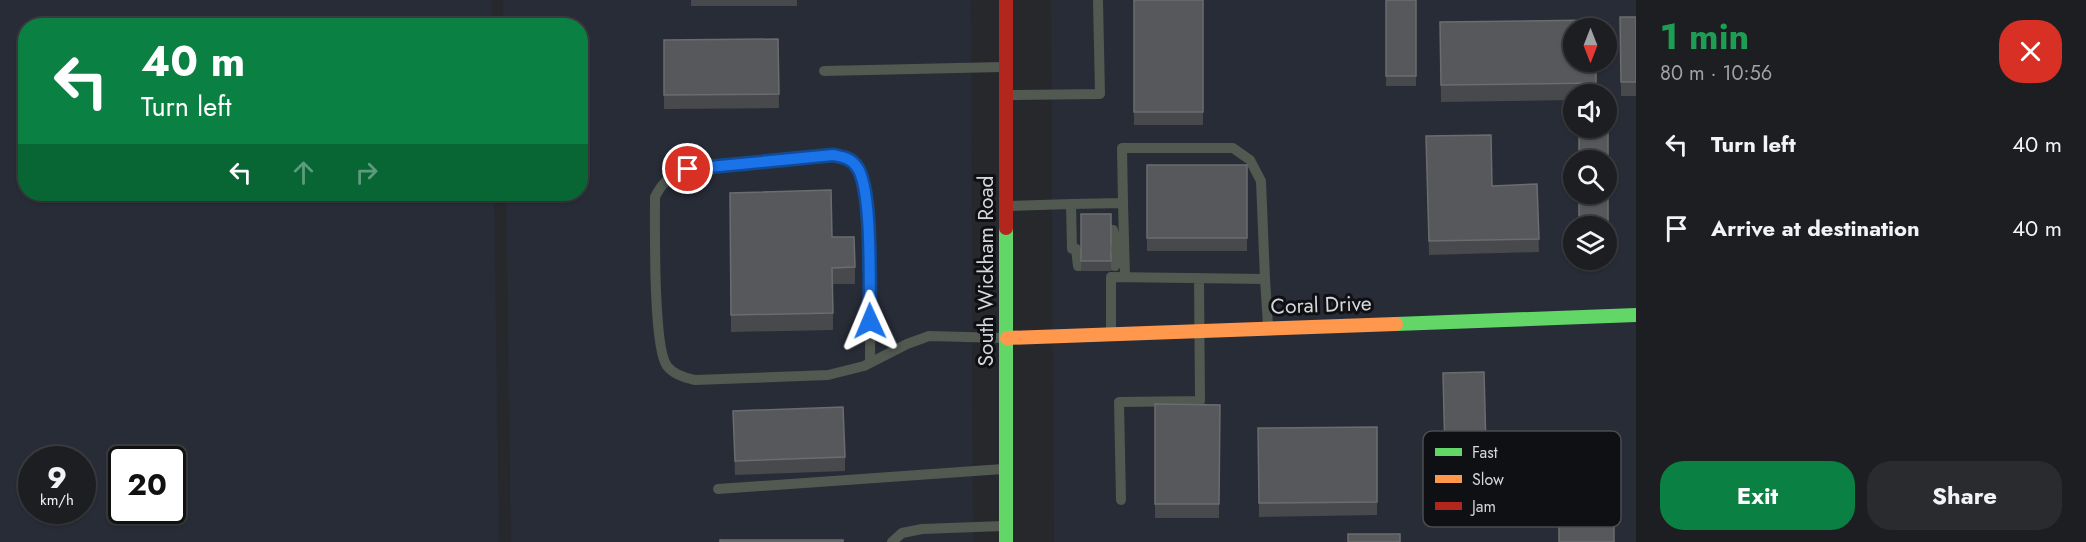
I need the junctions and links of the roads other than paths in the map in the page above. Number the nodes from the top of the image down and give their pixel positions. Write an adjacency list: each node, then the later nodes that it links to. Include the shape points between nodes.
1 (1006, 0): 3 (street, South Wickham Road)
2 (1098, 0): 5 (lane, via 1100,94)
3 (1006, 67): 4 (lane); 5 (street, South Wickham Road)
4 (824, 71)
5 (1006, 95): 8 (street, South Wickham Road)
6 (1123, 203): 7 (lane); 11 (lane); 17 (lane, via 1122,148 1233,148 1250,160 1261,181)
7 (1071, 204): 8 (lane); 12 (lane, via 1072,249)
8 (1007, 206): 22 (street, South Wickham Road)
9 (1081, 230): 12 (lane)
10 (1111, 230): 11 (lane)
11 (1117, 248): 13 (lane, via 1115,266); 15 (lane)
12 (1079, 249): 14 (lane)
13 (1111, 265)
14 (1081, 266)
15 (1125, 277): 16 (lane); 21 (lane, via 1111,277)
16 (1199, 278): 17 (lane); 20 (lane)
17 (1265, 279): 19 (lane)
18 (1636, 315): 19 (street, Coral Drive)
19 (1268, 328): 20 (street, Coral Drive)
20 (1199, 331): 21 (street, Coral Drive); 26 (lane, via 1200,401 1119,402)
21 (1111, 334): 22 (street, Coral Drive)
22 (1007, 338): 23 (lane, via 929,336); 24 (street, South Wickham Road)
23 (870, 362): 23 (lane, via 828,375 695,380 679,376 667,366 660,351 657,306 655,197 661,185 688,169 833,155 848,158 864,182 868,217)
24 (1007, 469): 25 (lane); 27 (street, South Wickham Road)
25 (718, 489)
26 (1121, 500)
27 (1006, 525): 28 (lane, via 922,529 902,532); 29 (street, South Wickham Road)
28 (892, 542)
29 (1006, 542)

